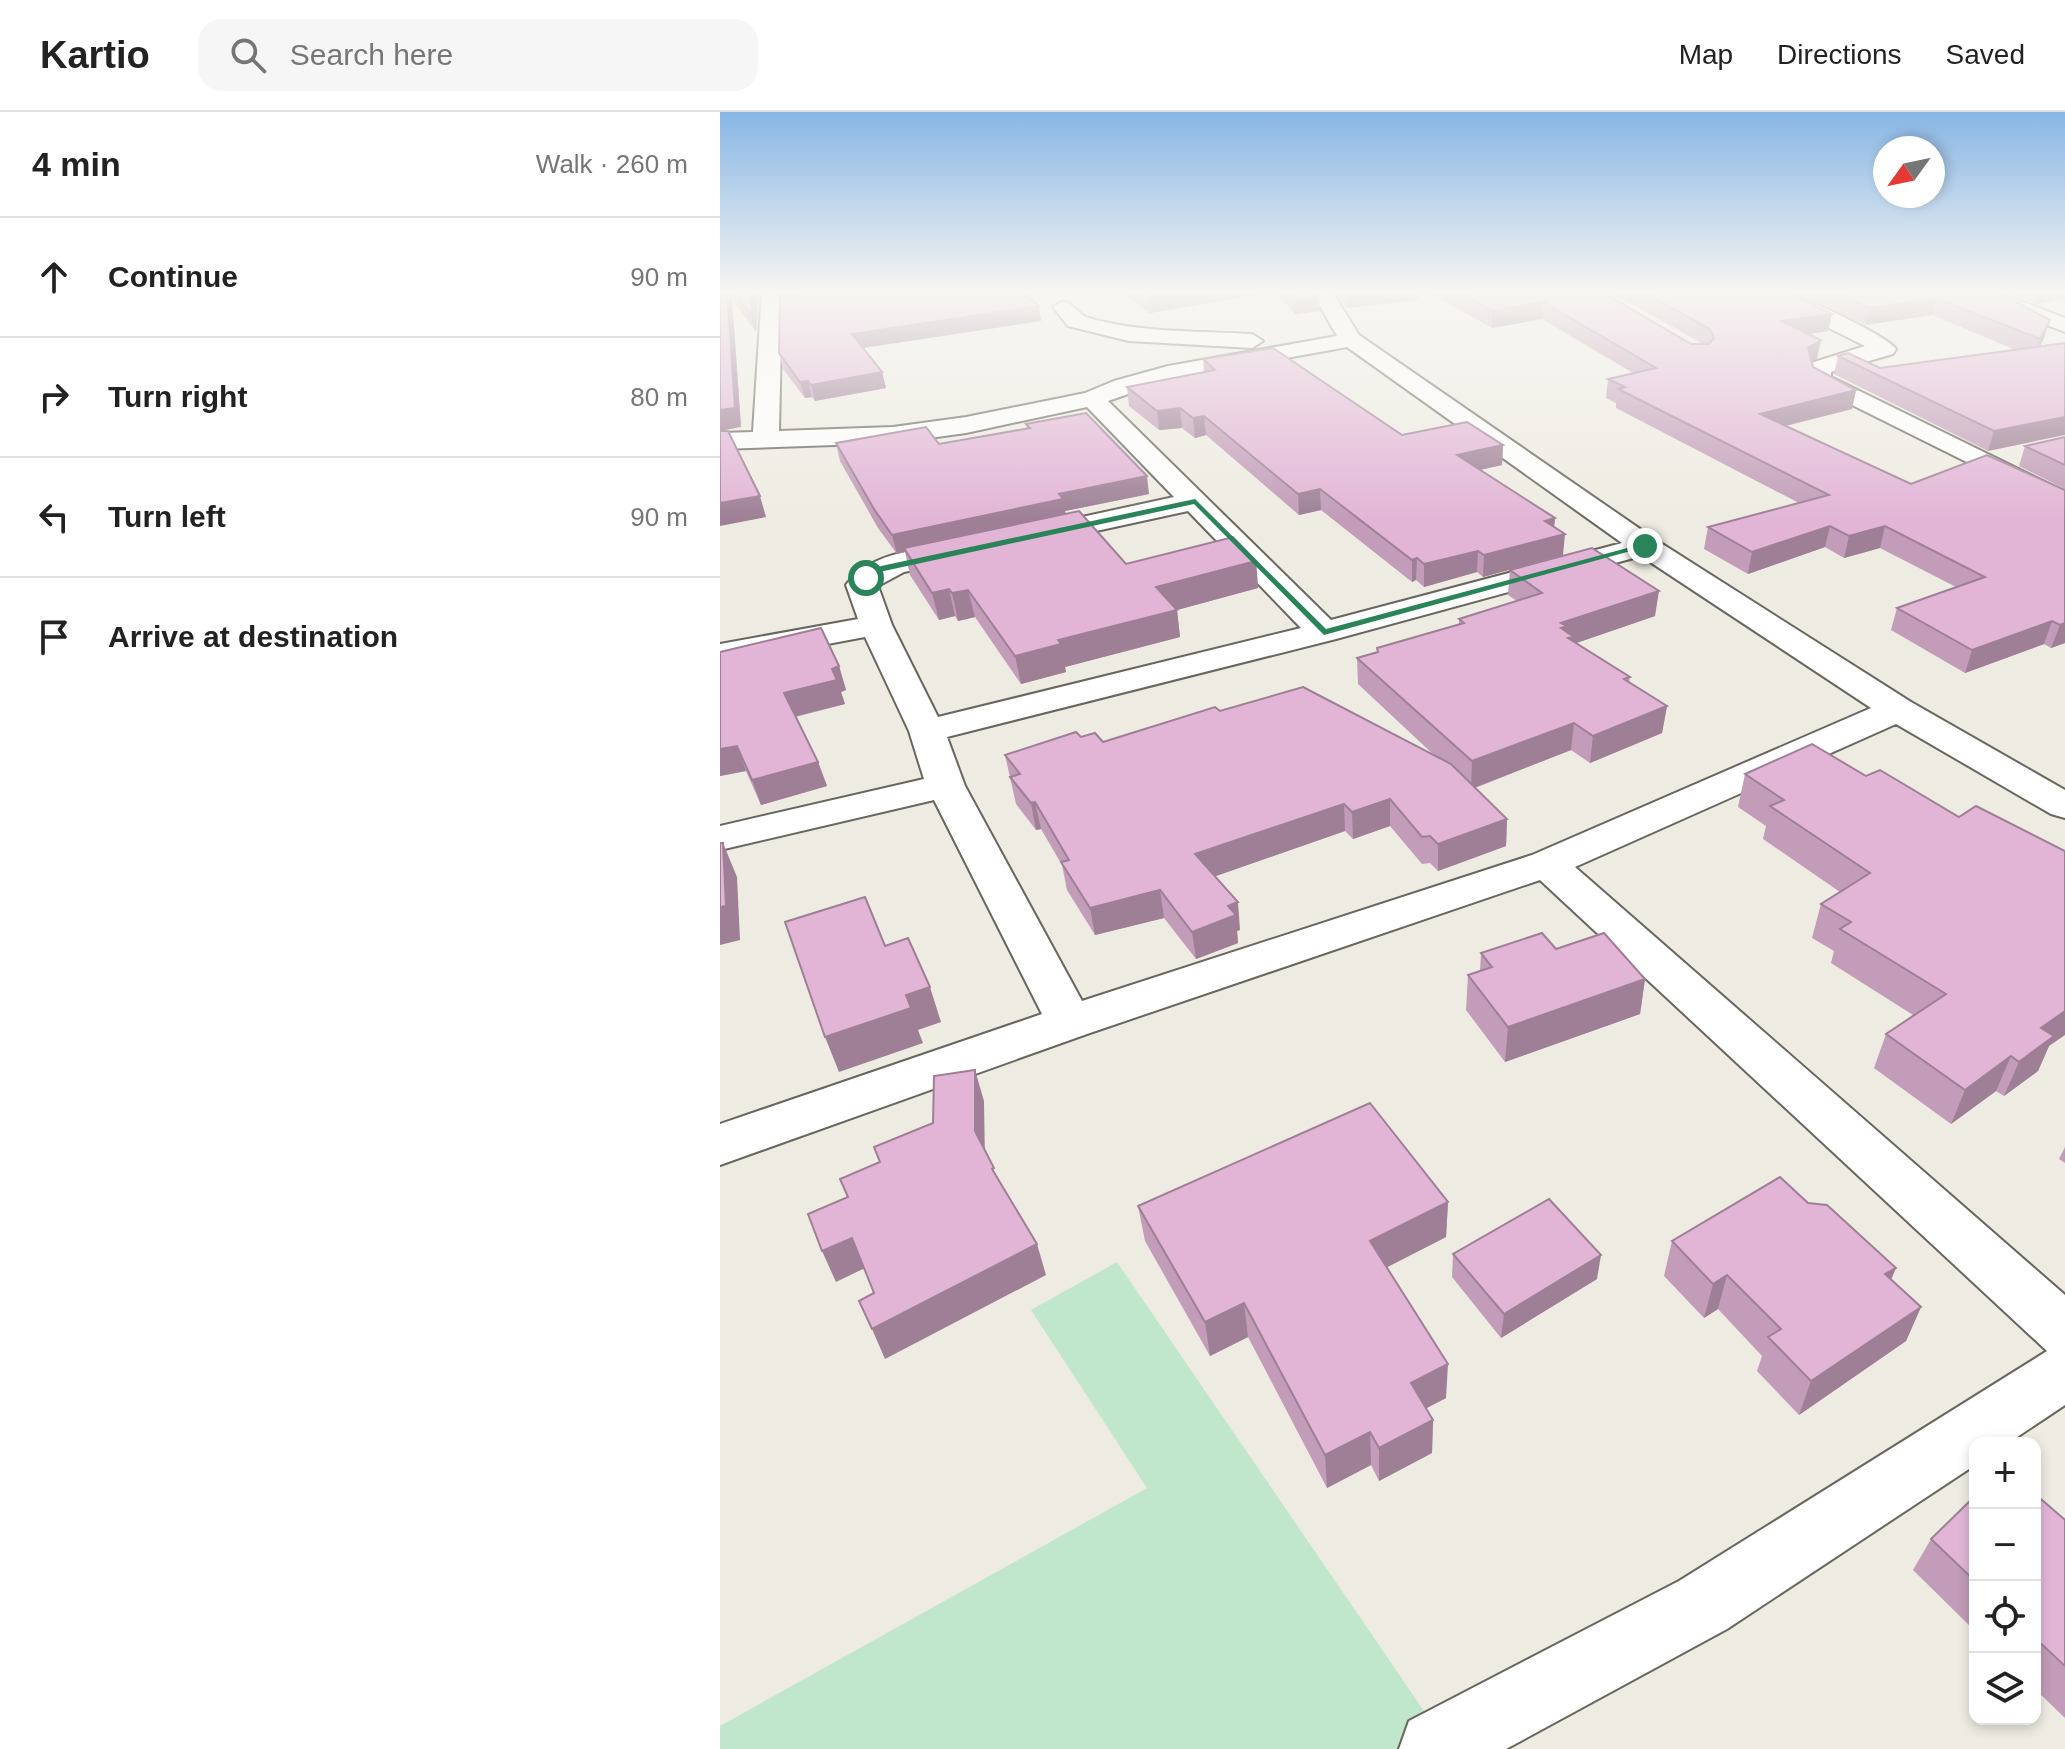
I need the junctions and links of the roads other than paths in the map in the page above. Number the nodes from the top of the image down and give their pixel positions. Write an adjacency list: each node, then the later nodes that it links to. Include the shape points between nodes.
1 (768, 366): 6 (street)
2 (1205, 366): 5 (street, via 1122,386)
3 (1372, 366): 12 (street)
4 (1823, 366): 9 (street, via 1820,380)
5 (1092, 399): 6 (street, via 893,435); 10 (street)
6 (766, 437): 7 (street)
7 (720, 441)
8 (2024, 454): 9 (street)
9 (1983, 463): 11 (street)
10 (1195, 501): 13 (street, via 881,569 862,585); 14 (street)
11 (2065, 503)
12 (1645, 546): 14 (street); 16 (street)
13 (876, 625): 15 (street); 17 (street)
14 (1324, 632): 17 (street)
15 (720, 654)
16 (1898, 710): 19 (street); 21 (street)
17 (927, 731): 18 (street)
18 (946, 786): 20 (street); 22 (street)
19 (2065, 806)
20 (720, 838)
21 (1547, 864): 22 (street); 24 (street)
22 (1070, 1022): 23 (street)
23 (720, 1145)
24 (2065, 1332)
25 (2065, 1372): 26 (street, via 1703,1605)
26 (1435, 1747)

